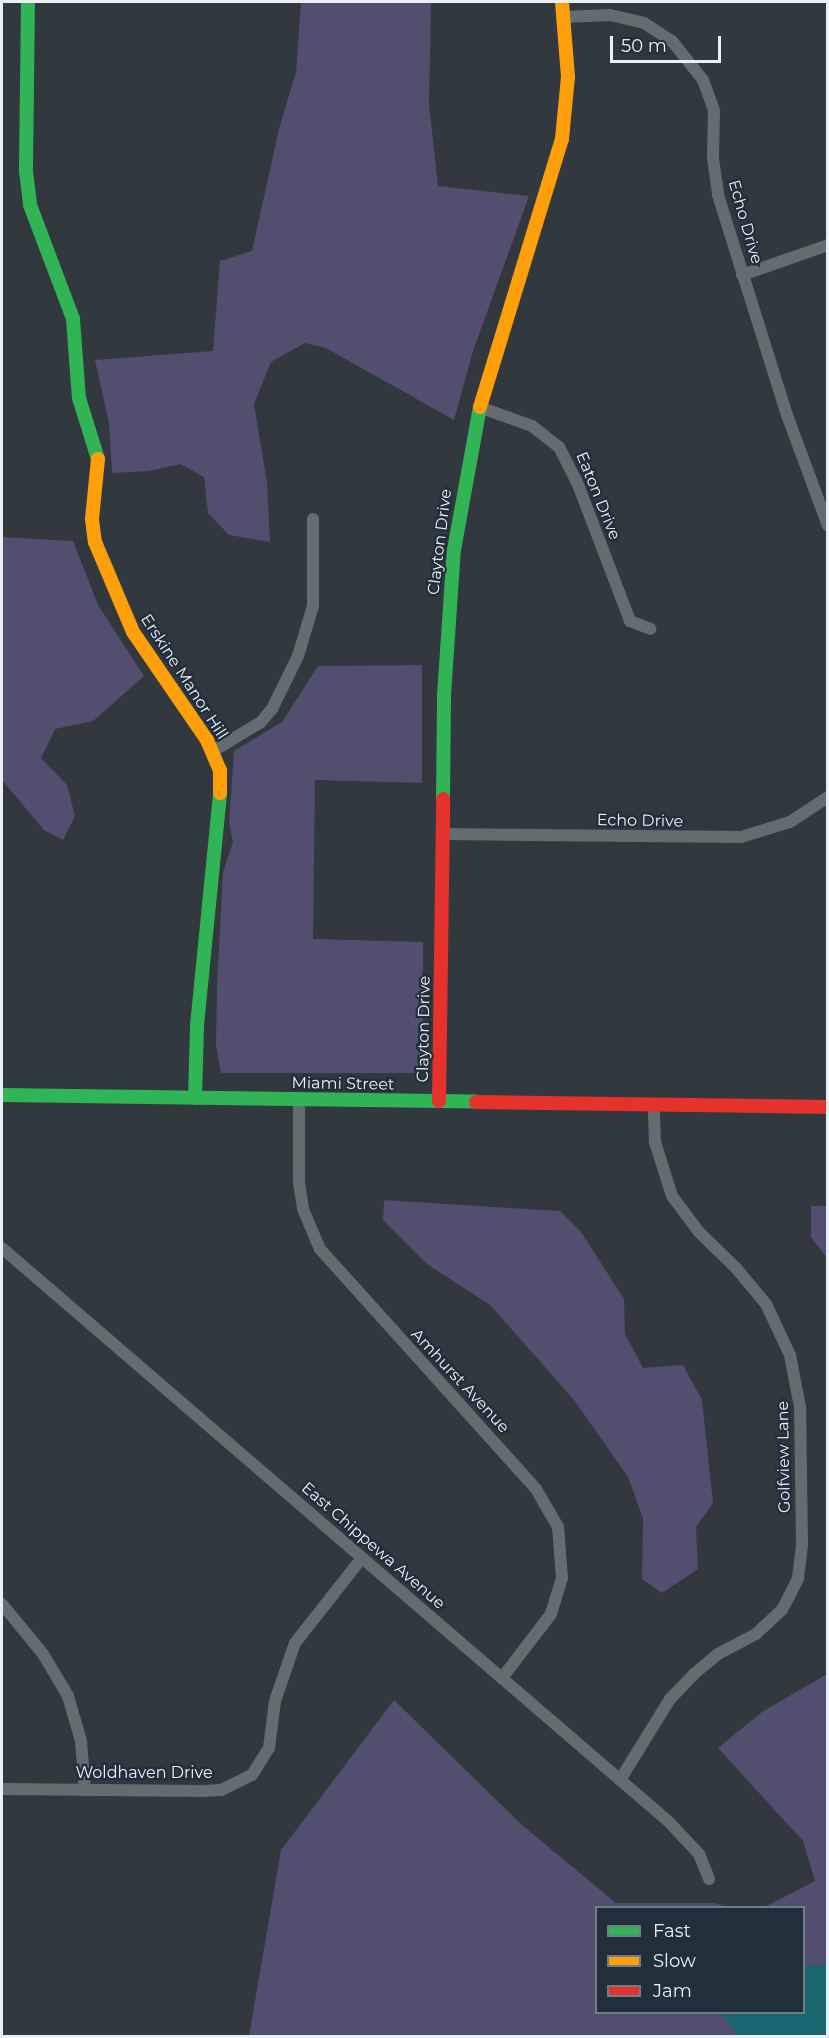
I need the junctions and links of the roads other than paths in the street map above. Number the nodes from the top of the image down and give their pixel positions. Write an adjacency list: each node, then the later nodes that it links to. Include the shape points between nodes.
1 (28, 2): 10 (street, Erskine Manor Hill, via 26,171 30,205 73,318 78,398 98,460 92,519 95,543 133,632)
2 (562, 2): 3 (street, Clayton Drive)
3 (564, 17): 5 (street, Echo Drive, via 610,15 633,19 660,32 693,62 714,111 714,174); 6 (street, Clayton Drive, via 567,96 555,168)
4 (828, 245): 5 (street)
5 (742, 275): 8 (street, Echo Drive)
6 (479, 407): 9 (street, Eaton Drive, via 532,426 558,447 577,482 630,621); 12 (street, Clayton Drive, via 465,473 447,620)
7 (312, 519): 10 (street, via 314,594 298,656 272,709 261,722)
8 (828, 526)
9 (651, 629)
10 (213, 751): 14 (street, Erskine Manor Hill, via 220,770 220,803 197,1026)
11 (828, 797): 12 (street, Echo Drive, via 790,822 741,837)
12 (443, 834): 16 (street, Clayton Drive)
13 (2, 1095): 14 (street, Miami Street)
14 (195, 1098): 15 (street, Miami Street)
15 (299, 1100): 16 (street, Miami Street); 22 (street, Amhurst Avenue, via 299,1183 303,1209 320,1249 536,1489 558,1527 563,1556 554,1604 543,1627)
16 (439, 1101): 17 (street, Miami Street)
17 (654, 1104): 18 (street, Miami Street); 23 (street, Golfview Lane, via 656,1142 672,1196 699,1233 766,1304 790,1355 800,1407 802,1545 798,1578 782,1610 756,1634 718,1654 693,1674 670,1699)
18 (828, 1107)
19 (2, 1248): 20 (street, East Chippewa Avenue)
20 (362, 1559): 22 (street, East Chippewa Avenue); 25 (street, Woldhaven Drive, via 295,1643 278,1692 269,1748 252,1775 221,1790)
21 (2, 1604): 25 (street, via 43,1654 68,1696 81,1740)
22 (502, 1678): 23 (street, East Chippewa Avenue)
23 (620, 1780): 26 (street, East Chippewa Avenue, via 687,1840 699,1854)
24 (2, 1789): 25 (street, Woldhaven Drive)
25 (85, 1790)
26 (709, 1879)

